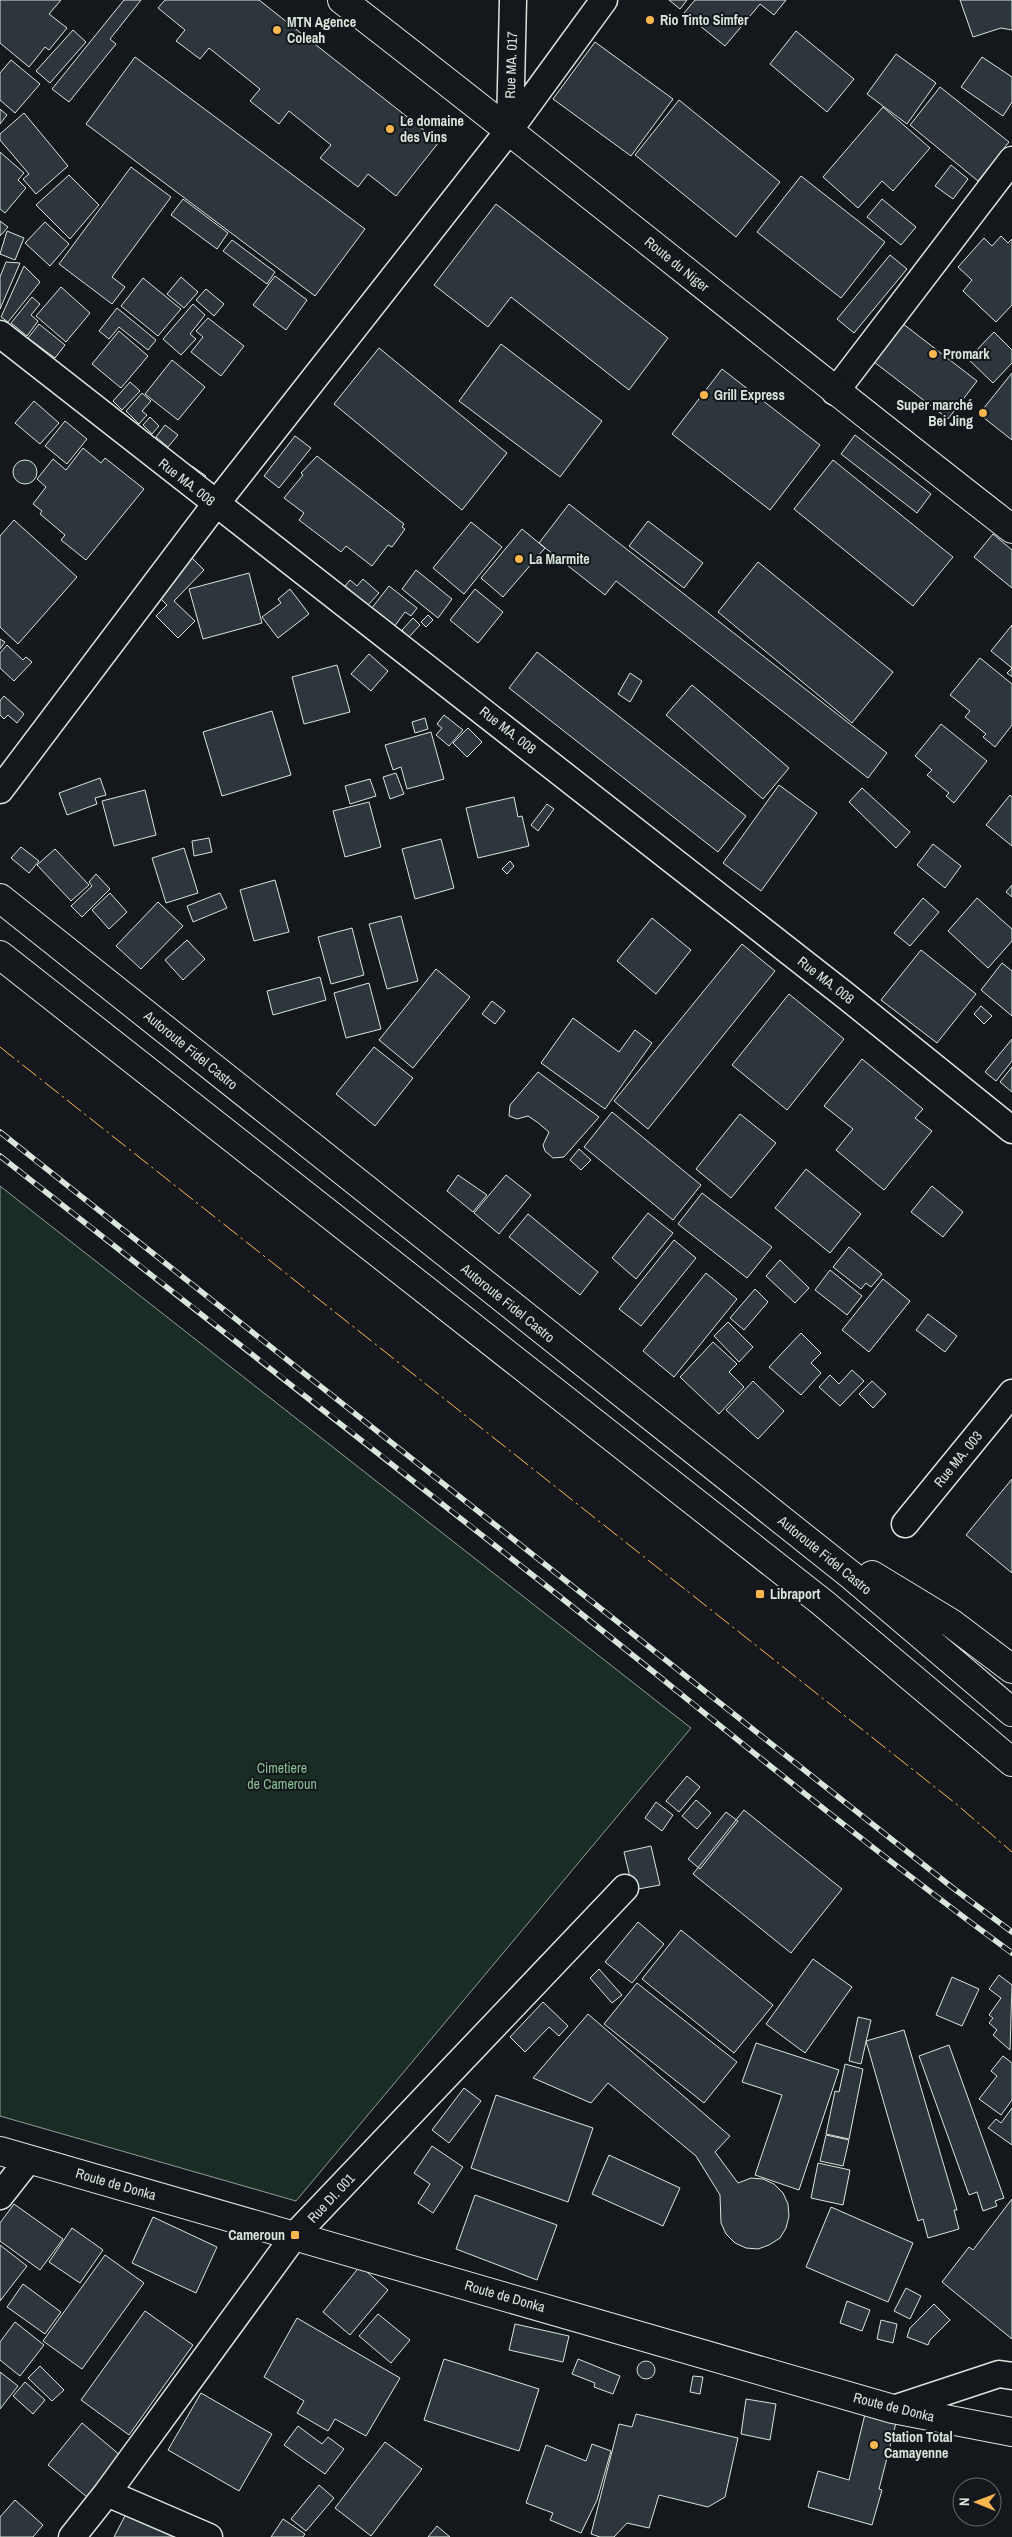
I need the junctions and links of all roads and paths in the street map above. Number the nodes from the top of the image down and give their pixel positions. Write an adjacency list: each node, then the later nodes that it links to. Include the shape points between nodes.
1 (342, 0): 4 (main road, Route du Niger)
2 (513, 0): 4 (street, Rue MA. 017)
3 (604, 0): 4 (street)
4 (510, 130): 7 (main road, Route du Niger); 8 (street)
5 (1012, 160): 7 (street)
6 (0, 334): 8 (street, Rue MA. 008)
7 (835, 392): 9 (main road, Route du Niger)
8 (215, 505): 10 (street); 13 (street, Rue MA. 008, via 459,692)
9 (1012, 529)
10 (0, 790)
11 (0, 898): 15 (main road, Autoroute Fidel Castro)
12 (0, 955): 19 (main road, via 823,1603)
13 (1012, 1130)
14 (1012, 1393): 16 (street, Rue MA. 003)
15 (774, 1515): 17 (main road, via 951,1623); 18 (main road, Autoroute Fidel Castro, via 852,1576)
16 (904, 1524)
17 (1012, 1669)
18 (1012, 1712)
19 (1012, 1762)
20 (625, 1888): 24 (street, Rue DI. 001)
21 (0, 2151): 22 (main road, Route de Donka)
22 (29, 2160): 23 (street); 24 (main road, Route de Donka)
23 (0, 2196)
24 (295, 2235): 26 (main road, Route de Donka); 28 (street, Rue DI. 001)
25 (1012, 2376): 26 (street, via 999,2374)
26 (893, 2409): 27 (main road, Route de Donka)
27 (1012, 2432)
28 (107, 2493): 29 (street, Rue DI. 001); 30 (street)
29 (72, 2537)
30 (209, 2537)

